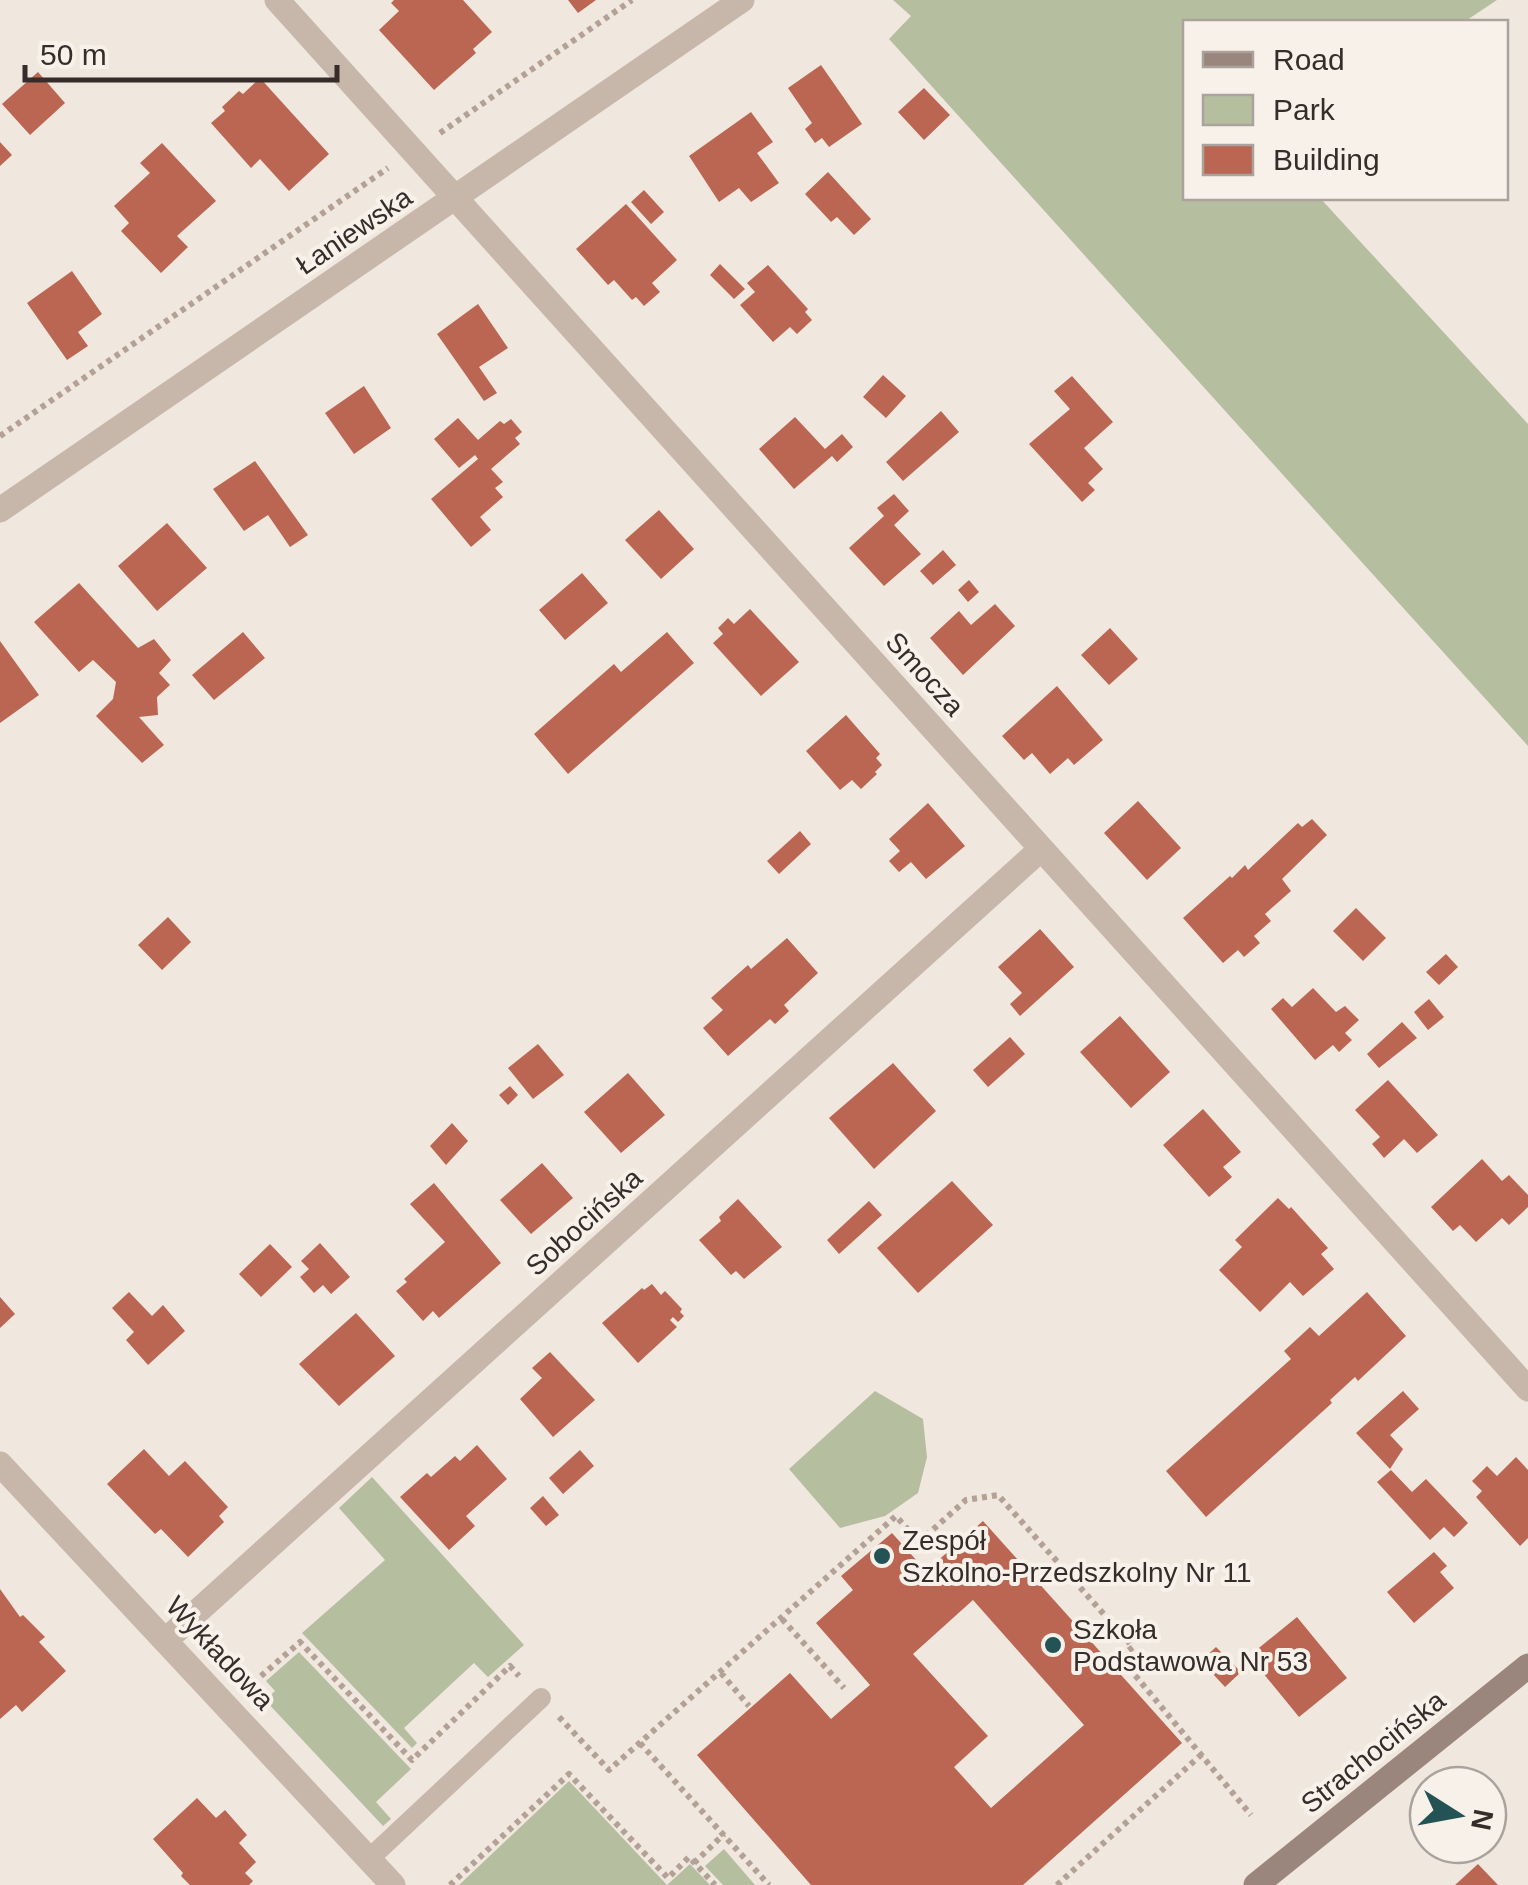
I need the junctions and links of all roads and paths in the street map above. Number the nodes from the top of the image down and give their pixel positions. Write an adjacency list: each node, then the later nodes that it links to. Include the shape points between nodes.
1 (278, 0): 4 (street, Smocza)
2 (632, 0): 4 (path)
3 (742, 0): 5 (street, Łaniewska)
4 (414, 151): 5 (street, Smocza); 6 (path)
5 (458, 197): 7 (street, Łaniewska); 8 (street, Smocza)
6 (0, 436)
7 (0, 510)
8 (1041, 850): 9 (street, Smocza); 12 (street, Sobocińska)
9 (1528, 1388)
10 (0, 1464): 12 (street, Wykładowa)
11 (782, 1619): 14 (path); 16 (path); 20 (path, via 896,1516 919,1542 966,1500 998,1495 1133,1647 1120,1657)
12 (167, 1639): 23 (street, Wykładowa)
13 (1528, 1666): 30 (main road, Strachocińska)
14 (721, 1673): 18 (path); 19 (path)
15 (261, 1676): 17 (path, via 300,1642 412,1760 510,1666)
16 (844, 1688)
17 (542, 1698): 19 (path, via 609,1770); 23 (lane)
18 (749, 1706)
19 (640, 1742): 22 (path)
20 (1202, 1754): 21 (path); 29 (path)
21 (1251, 1815)
22 (724, 1834): 24 (path); 28 (path)
23 (369, 1859): 25 (street, Wykładowa)
24 (694, 1862): 26 (path, via 689,1857 668,1878 569,1774); 27 (path)
25 (394, 1885)
26 (450, 1885)
27 (715, 1885)
28 (770, 1885)
29 (1058, 1885)
30 (1256, 1885)

